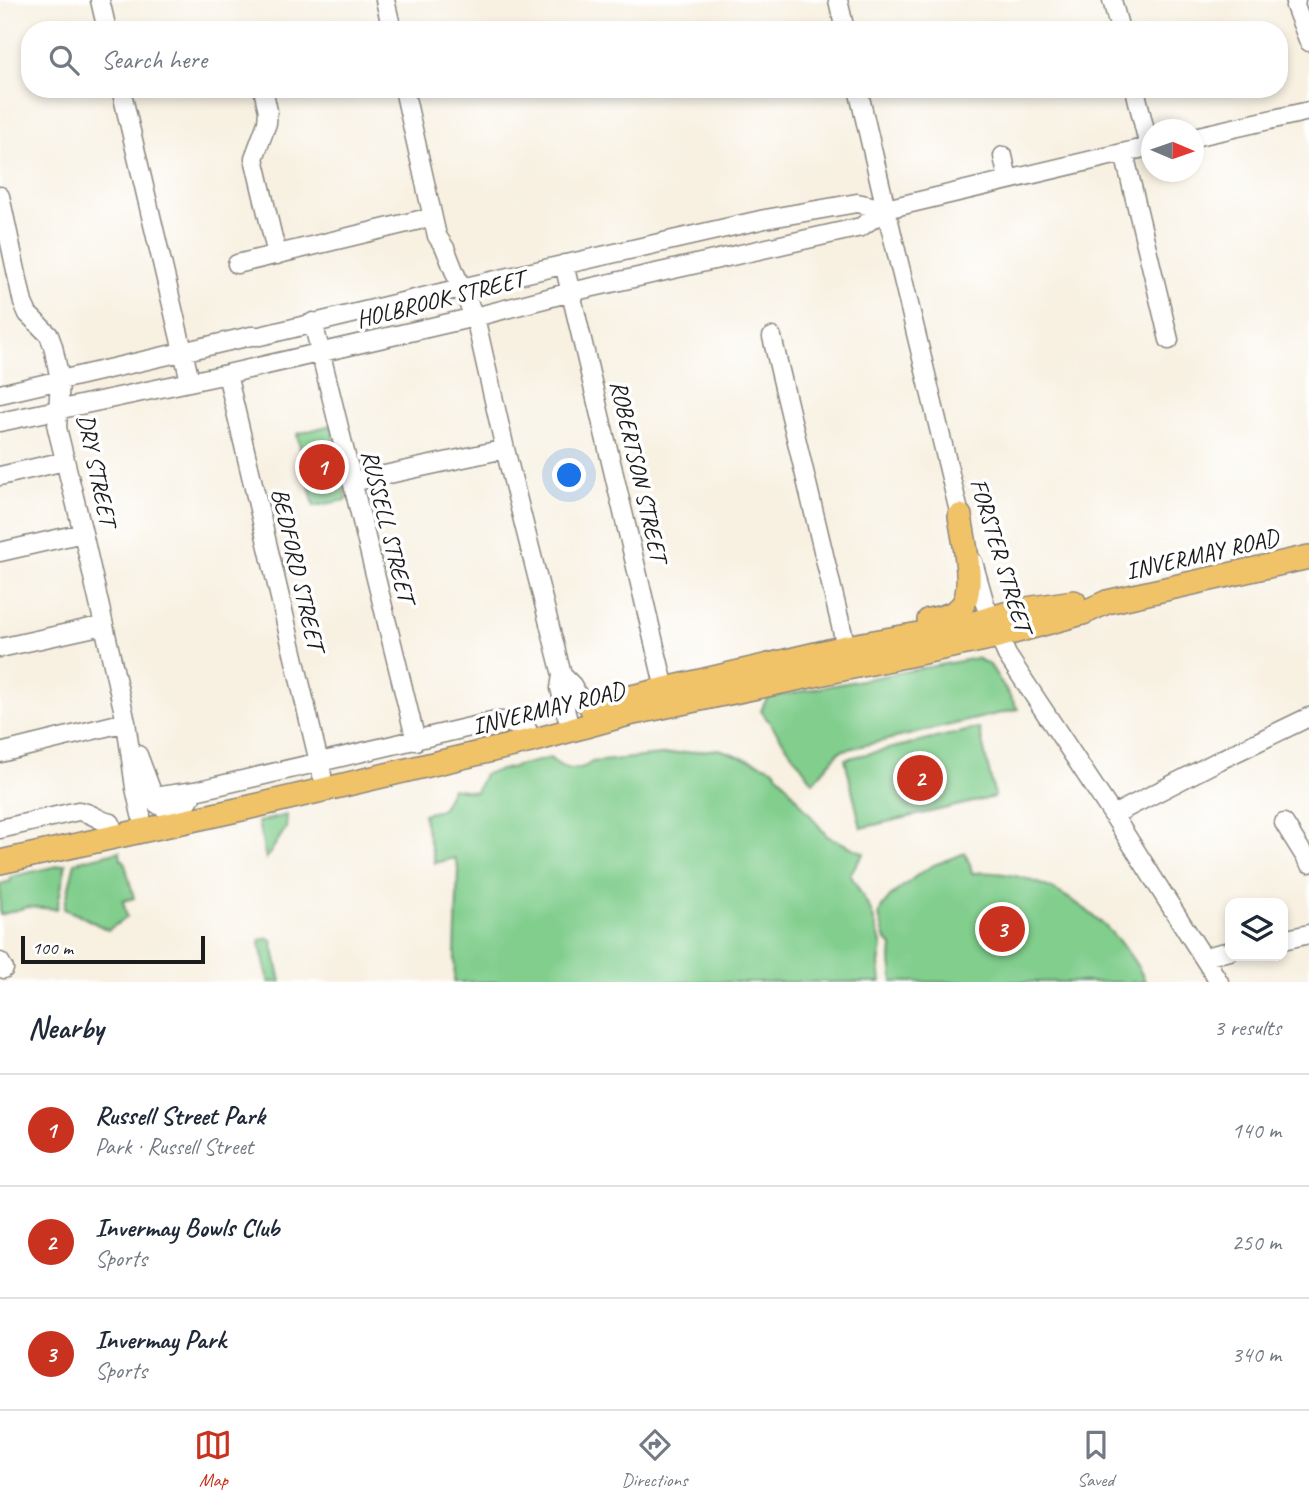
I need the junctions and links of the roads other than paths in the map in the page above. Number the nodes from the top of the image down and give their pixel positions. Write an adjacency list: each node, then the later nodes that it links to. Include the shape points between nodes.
1 (100, 0): 6 (street)
2 (385, 0): 7 (street)
3 (838, 0): 8 (street)
4 (1112, 0): 9 (street)
5 (1296, 0): 10 (street)
6 (105, 21)
7 (389, 21)
8 (843, 21)
9 (1118, 21)
10 (1309, 42)
11 (123, 98): 36 (street)
12 (266, 98): 26 (street, via 267,123 254,158)
13 (406, 98): 25 (street)
14 (860, 98): 24 (street, FORSTER STREET)
15 (1137, 98): 17 (street)
16 (1309, 111): 18 (street)
17 (1143, 119)
18 (1204, 135)
19 (1141, 149): 20 (street, HOLBROOK STREET)
20 (1125, 153): 22 (street, HOLBROOK STREET); 35 (street)
21 (1003, 156): 22 (street)
22 (1008, 180): 24 (street, HOLBROOK STREET)
23 (0, 196): 27 (street, DRY STREET)
24 (886, 209): 29 (street, HOLBROOK STREET, via 857,203); 31 (street, HOLBROOK STREET, via 861,227); 48 (street, FORSTER STREET)
25 (432, 217): 26 (street); 30 (street)
26 (278, 255): 28 (street)
27 (7, 263): 39 (street, DRY STREET, via 28,314 53,345)
28 (237, 264)
29 (564, 264): 30 (street, HOLBROOK STREET); 31 (street, ROBERTSON STREET)
30 (461, 288): 32 (street); 33 (street, HOLBROOK STREET)
31 (571, 292): 32 (street, HOLBROOK STREET); 57 (street, ROBERTSON STREET)
32 (475, 317): 37 (street, HOLBROOK STREET); 44 (street)
33 (313, 322): 36 (street, HOLBROOK STREET); 37 (street, RUSSELL STREET)
34 (772, 337): 54 (street)
35 (1169, 340)
36 (183, 351): 39 (street, HOLBROOK STREET); 40 (street)
37 (321, 353): 38 (street, HOLBROOK STREET); 47 (street, RUSSELL STREET)
38 (227, 374): 40 (street, HOLBROOK STREET); 65 (street, BEDFORD STREET)
39 (60, 380): 41 (street, HOLBROOK STREET); 42 (street, DRY STREET)
40 (190, 381): 42 (street, HOLBROOK STREET)
41 (0, 394)
42 (58, 410): 43 (street, HOLBROOK STREET); 45 (street, DRY STREET)
43 (0, 422)
44 (505, 449): 47 (street); 56 (street)
45 (65, 461): 46 (street); 49 (street, DRY STREET)
46 (0, 476)
47 (352, 482): 63 (street, RUSSELL STREET)
48 (960, 516): 53 (street, FORSTER STREET); 54 (main road, via 968,580 960,608 951,615)
49 (83, 533): 50 (street); 52 (street, DRY STREET)
50 (0, 552)
51 (1309, 557): 53 (main road, INVERMAY ROAD, via 1107,602 1019,610)
52 (104, 625): 55 (street); 60 (street, DRY STREET)
53 (995, 627): 54 (main road, INVERMAY ROAD, via 964,626); 61 (main road, INVERMAY ROAD, via 629,714); 70 (street, FORSTER STREET, via 1007,655)
54 (853, 646): 57 (main road, INVERMAY ROAD)
55 (0, 648)
56 (562, 675): 58 (street, via 581,701); 61 (street, via 560,688)
57 (665, 689): 58 (main road, INVERMAY ROAD)
58 (594, 708): 61 (main road, INVERMAY ROAD)
59 (1309, 717): 70 (street)
60 (126, 722): 64 (street); 69 (street, DRY STREET, via 135,788)
61 (569, 723): 62 (main road, INVERMAY ROAD); 66 (main road, INVERMAY ROAD, via 539,739)
62 (527, 729): 63 (street, via 496,721); 65 (main road, INVERMAY ROAD)
63 (416, 741): 65 (street)
64 (0, 753)
65 (320, 769): 66 (main road, via 327,781); 67 (main road, INVERMAY ROAD); 69 (street)
66 (386, 775): 68 (main road, INVERMAY ROAD)
67 (243, 794): 68 (main road, via 255,798 290,791); 69 (main road, INVERMAY ROAD)
68 (295, 796): 69 (main road, INVERMAY ROAD)
69 (166, 808): 71 (main road, INVERMAY ROAD); 75 (main road, INVERMAY ROAD)
70 (1113, 815): 80 (street, FORSTER STREET)
71 (111, 823): 73 (street, via 78,811); 74 (main road, INVERMAY ROAD)
72 (1284, 823): 76 (street)
73 (0, 829)
74 (0, 848)
75 (0, 862)
76 (1309, 863)
77 (1309, 934): 78 (street)
78 (1288, 939)
79 (1225, 952): 80 (street)
80 (1204, 957): 81 (street, FORSTER STREET)
81 (1219, 982)

